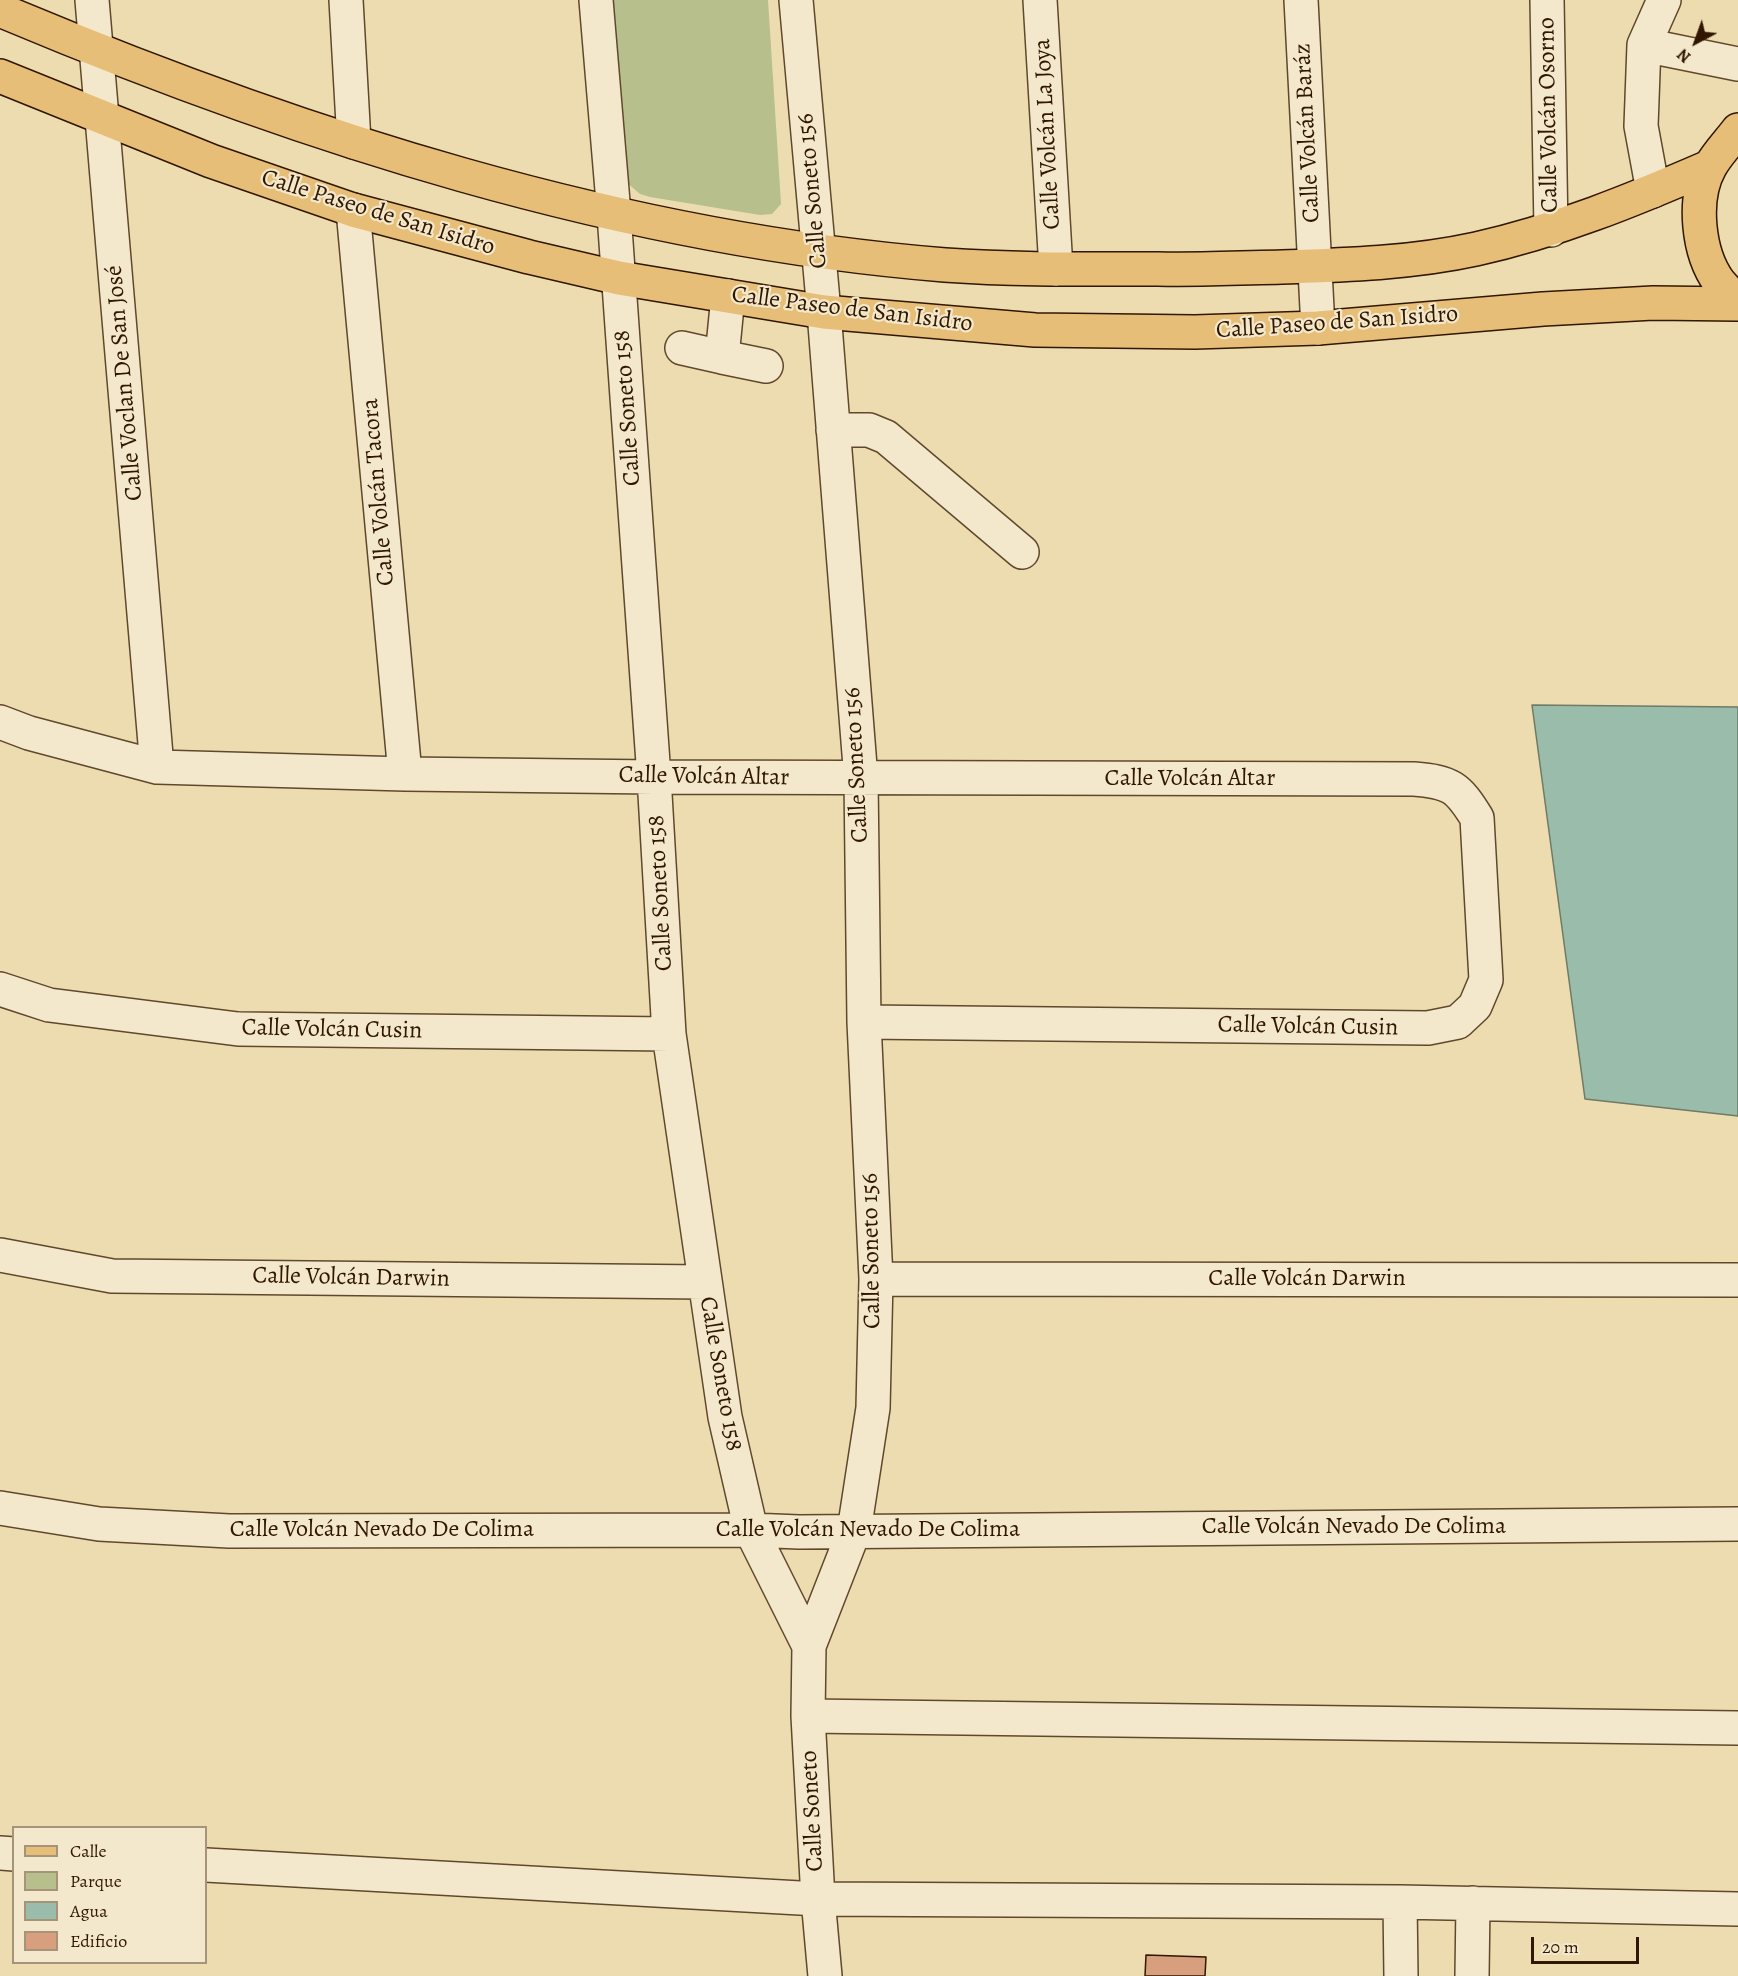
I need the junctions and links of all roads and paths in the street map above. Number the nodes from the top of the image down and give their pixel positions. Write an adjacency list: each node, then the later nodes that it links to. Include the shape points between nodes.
1 (92, 0): 11 (street, Calle Voclan De San José)
2 (346, 0): 16 (street)
3 (596, 0): 20 (street)
4 (796, 0): 22 (street, Calle Soneto 156)
5 (1040, 0): 24 (street, Calle Volcán La Joya)
6 (1301, 0): 23 (street, Calle Volcán Baráz)
7 (1547, 0): 21 (street, Calle Volcán Osorno)
8 (1664, 0): 10 (street)
9 (0, 10): 11 (main road)
10 (1644, 45): 12 (street); 18 (street, via 1641,126)
11 (96, 51): 14 (street, Calle Voclan De San José); 16 (main road)
12 (1738, 64)
13 (0, 76): 14 (main road, Calle Paseo de San Isidro)
14 (102, 116): 19 (main road, Calle Paseo de San Isidro, via 211,161); 36 (street, Calle Voclan De San José)
15 (1738, 130): 17 (main road)
16 (354, 142): 20 (main road)
17 (1709, 167): 18 (main road); 27 (main road, via 1701,196 1699,226 1705,255 1719,281)
18 (1653, 191): 21 (main road)
19 (353, 210): 25 (main road, Calle Paseo de San Isidro); 37 (street, Calle Volcán Tacora)
20 (614, 214): 22 (main road); 25 (street, Calle Soneto 158)
21 (1551, 230): 23 (main road, via 1472,250 1407,260)
22 (818, 250): 24 (main road, via 947,265); 28 (street, Calle Soneto 156)
23 (1314, 266): 24 (main road, via 1188,270); 29 (street, Calle Volcán Baráz)
24 (1056, 268)
25 (619, 278): 26 (main road, Calle Paseo de San Isidro); 38 (street, Calle Soneto 158)
26 (728, 296): 28 (main road, Calle Paseo de San Isidro); 31 (street)
27 (1738, 303): 29 (main road, Calle Paseo de San Isidro, via 1543,309)
28 (824, 312): 29 (main road, Calle Paseo de San Isidro, via 1035,330 1195,332); 33 (street, Calle Soneto 156)
29 (1317, 328)
30 (682, 348): 31 (street)
31 (722, 357): 32 (street)
32 (766, 366)
33 (833, 430): 34 (street, via 869,430 886,437); 39 (street, Calle Soneto 156)
34 (1022, 552)
35 (0, 722): 36 (street, Calle Volcán Altar, via 29,734)
36 (157, 767): 37 (street, Calle Volcán Altar)
37 (405, 774): 38 (street, Calle Volcán Altar)
38 (654, 777): 39 (street, Calle Volcán Altar); 43 (street, Calle Soneto 158)
39 (861, 778): 40 (street, Calle Volcán Altar); 42 (street, Calle Soneto 156)
40 (1414, 779): 42 (street, Calle Volcán Cusin, via 1440,781 1463,796 1477,818 1486,980 1475,1006 1458,1022 1428,1028)
41 (0, 989): 43 (street, Calle Volcán Cusin, via 49,1005 238,1029)
42 (864, 1022): 45 (street, Calle Soneto 156)
43 (669, 1034): 47 (street, Calle Soneto 158)
44 (0, 1255): 47 (street, Calle Volcán Darwin, via 112,1276)
45 (876, 1279): 46 (street, Calle Volcán Darwin); 51 (street, Calle Soneto 156, via 873,1408)
46 (1738, 1280)
47 (705, 1282): 50 (street, Calle Soneto 158, via 725,1417)
48 (0, 1508): 50 (street, Calle Volcán Nevado De Colima, via 99,1524 230,1531)
49 (1738, 1524): 51 (street, Calle Volcán Nevado De Colima)
50 (751, 1530): 51 (street, Calle Volcán Nevado De Colima); 52 (street, Calle Soneto)
51 (854, 1532): 52 (street, Calle Soneto)
52 (809, 1646): 53 (street, Calle Soneto)
53 (808, 1716): 54 (street); 56 (street, Calle Soneto)
54 (1738, 1728)
55 (207, 1865): 56 (street)
56 (818, 1899): 57 (street); 60 (street, Calle Soneto)
57 (1400, 1902): 58 (street); 61 (street)
58 (1473, 1903): 59 (street); 62 (street)
59 (1738, 1909)
60 (825, 1976)
61 (1401, 1976)
62 (1472, 1976)

